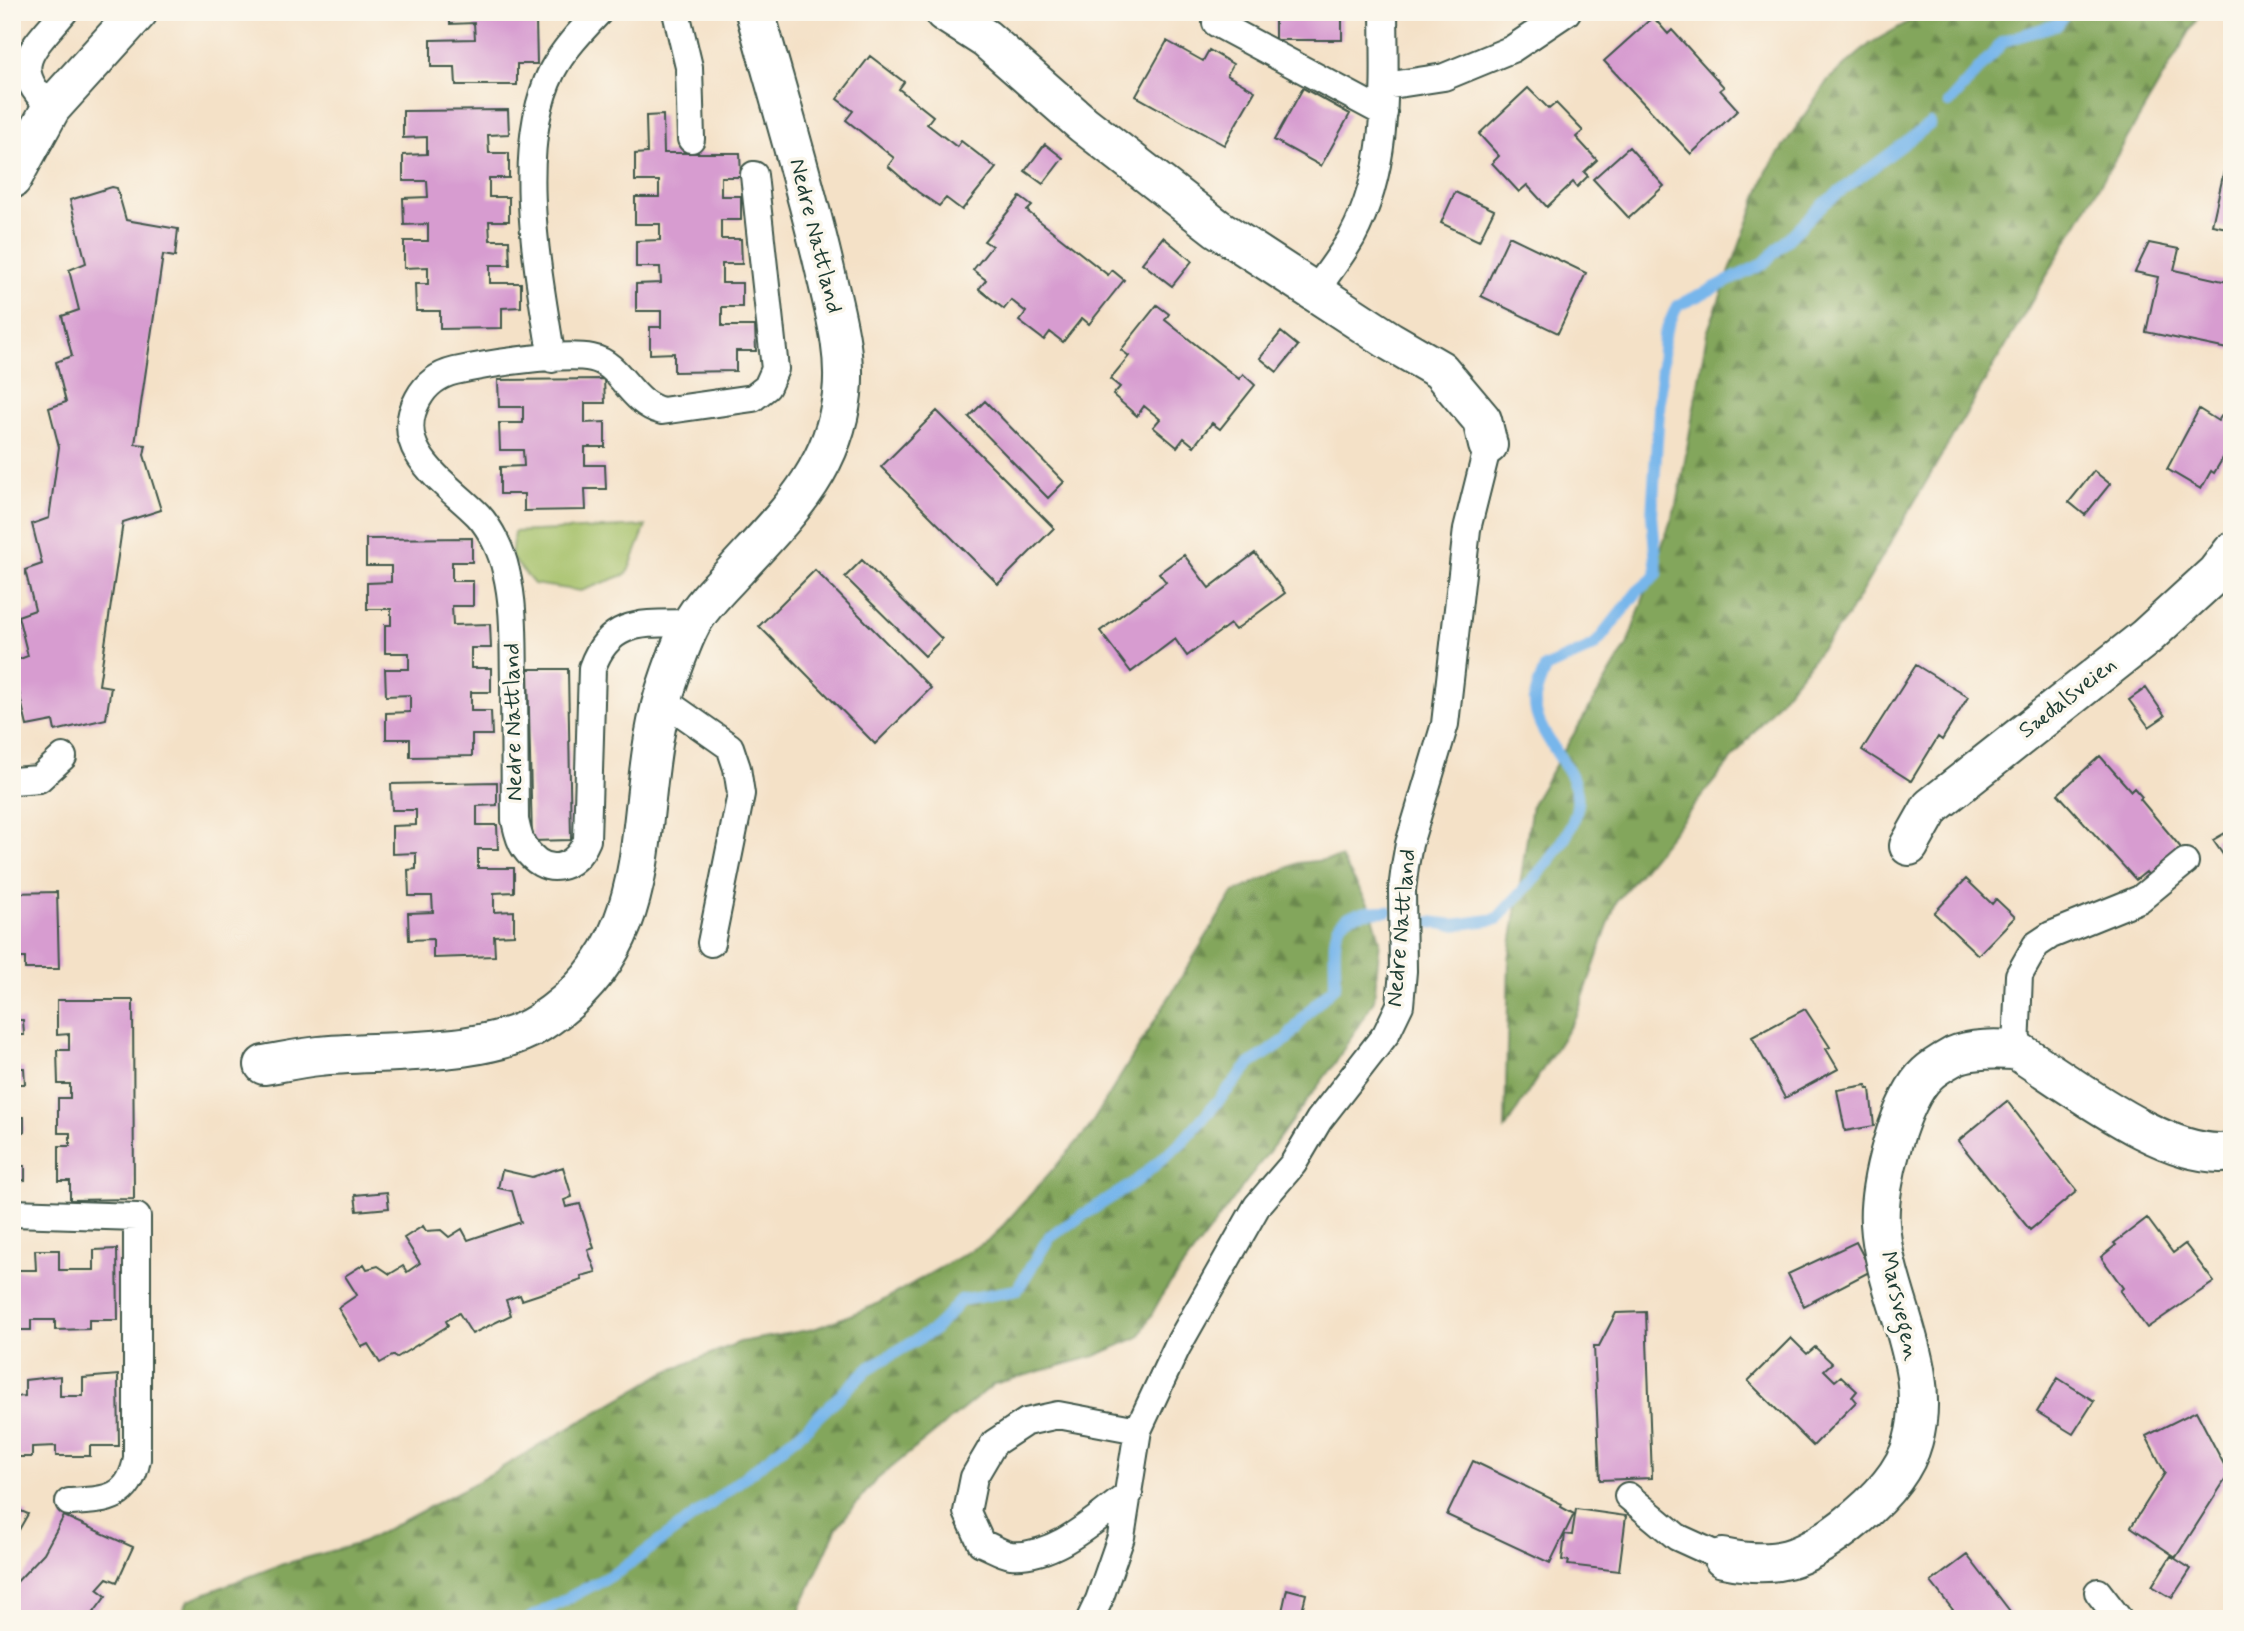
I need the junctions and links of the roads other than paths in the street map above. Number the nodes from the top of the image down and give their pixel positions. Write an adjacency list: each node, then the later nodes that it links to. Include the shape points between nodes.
1 (64, 12): 11 (lane, via 27,57 27,77)
2 (138, 12): 11 (street)
3 (599, 12): 17 (lane, via 552,71 534,139 535,237)
4 (676, 12): 13 (lane, via 689,67)
5 (755, 12): 20 (street, Nedre Nattland, via 822,257 842,356 843,391 827,457)
6 (944, 12): 16 (street, Nedre Nattland, via 986,39 1154,181 1217,228)
7 (1384, 12): 10 (lane)
8 (1567, 12): 10 (lane, via 1512,49 1444,77)
9 (1216, 23): 12 (lane)
10 (1385, 86): 12 (lane)
11 (51, 108): 15 (street)
12 (1384, 113): 16 (lane, via 1378,163 1366,207)
13 (691, 139)
14 (754, 175): 17 (lane, Nedre Nattland, via 775,345 775,369 767,387 753,398 662,411 637,399 610,366 592,358)
15 (12, 179)
16 (1315, 290): 18 (street, Nedre Nattland, via 1440,370 1482,420)
17 (552, 359): 20 (lane, Nedre Nattland, via 444,374 425,387 413,407 411,428 416,451 426,467 478,515 506,570 513,615 515,820 522,844 532,857 547,866 566,866 580,858 587,840 592,668 599,648 613,632 638,625)
18 (1488, 445): 31 (lane, Nedre Nattland, via 1467,529 1445,724 1407,855 1400,1005 1386,1034 1319,1120 1293,1164 1257,1206 1183,1335)
19 (2232, 552): 24 (street, Sædalsveien, via 2216,573 2145,638 1931,807)
20 (692, 623): 21 (street, Nedre Nattland)
21 (663, 700): 26 (lane, via 730,747 737,768 741,794); 28 (street, Nedre Nattland, via 654,733 631,904 591,979 564,1005 536,1026 500,1040)
22 (63, 757): 23 (lane, via 39,779)
23 (12, 780)
24 (1909, 846)
25 (2185, 862): 27 (lane, via 2140,899 2051,935 2036,946 2019,975)
26 (711, 943)
27 (2016, 1049): 29 (street, via 2153,1136 2191,1152); 35 (street, Marsvegen, via 1955,1055 1926,1074 1905,1107 1887,1163 1880,1222 1913,1354 1917,1402 1913,1441 1895,1475 1867,1511 1829,1540 1793,1559 1757,1565)
28 (264, 1065)
29 (2232, 1152)
30 (12, 1213): 34 (lane, via 137,1217 134,1475 113,1497)
31 (1139, 1430): 32 (lane, Nedre Nattland); 32 (lane, via 1058,1415 1026,1422 995,1443 974,1478 967,1512 981,1542 1009,1555 1041,1553)
32 (1129, 1494): 37 (lane, Nedre Nattland, via 1121,1537)
33 (1628, 1496): 35 (lane, via 1677,1537)
34 (69, 1502)
35 (1723, 1558)
36 (2098, 1592): 38 (lane)
37 (1090, 1619)
38 (2119, 1619)

